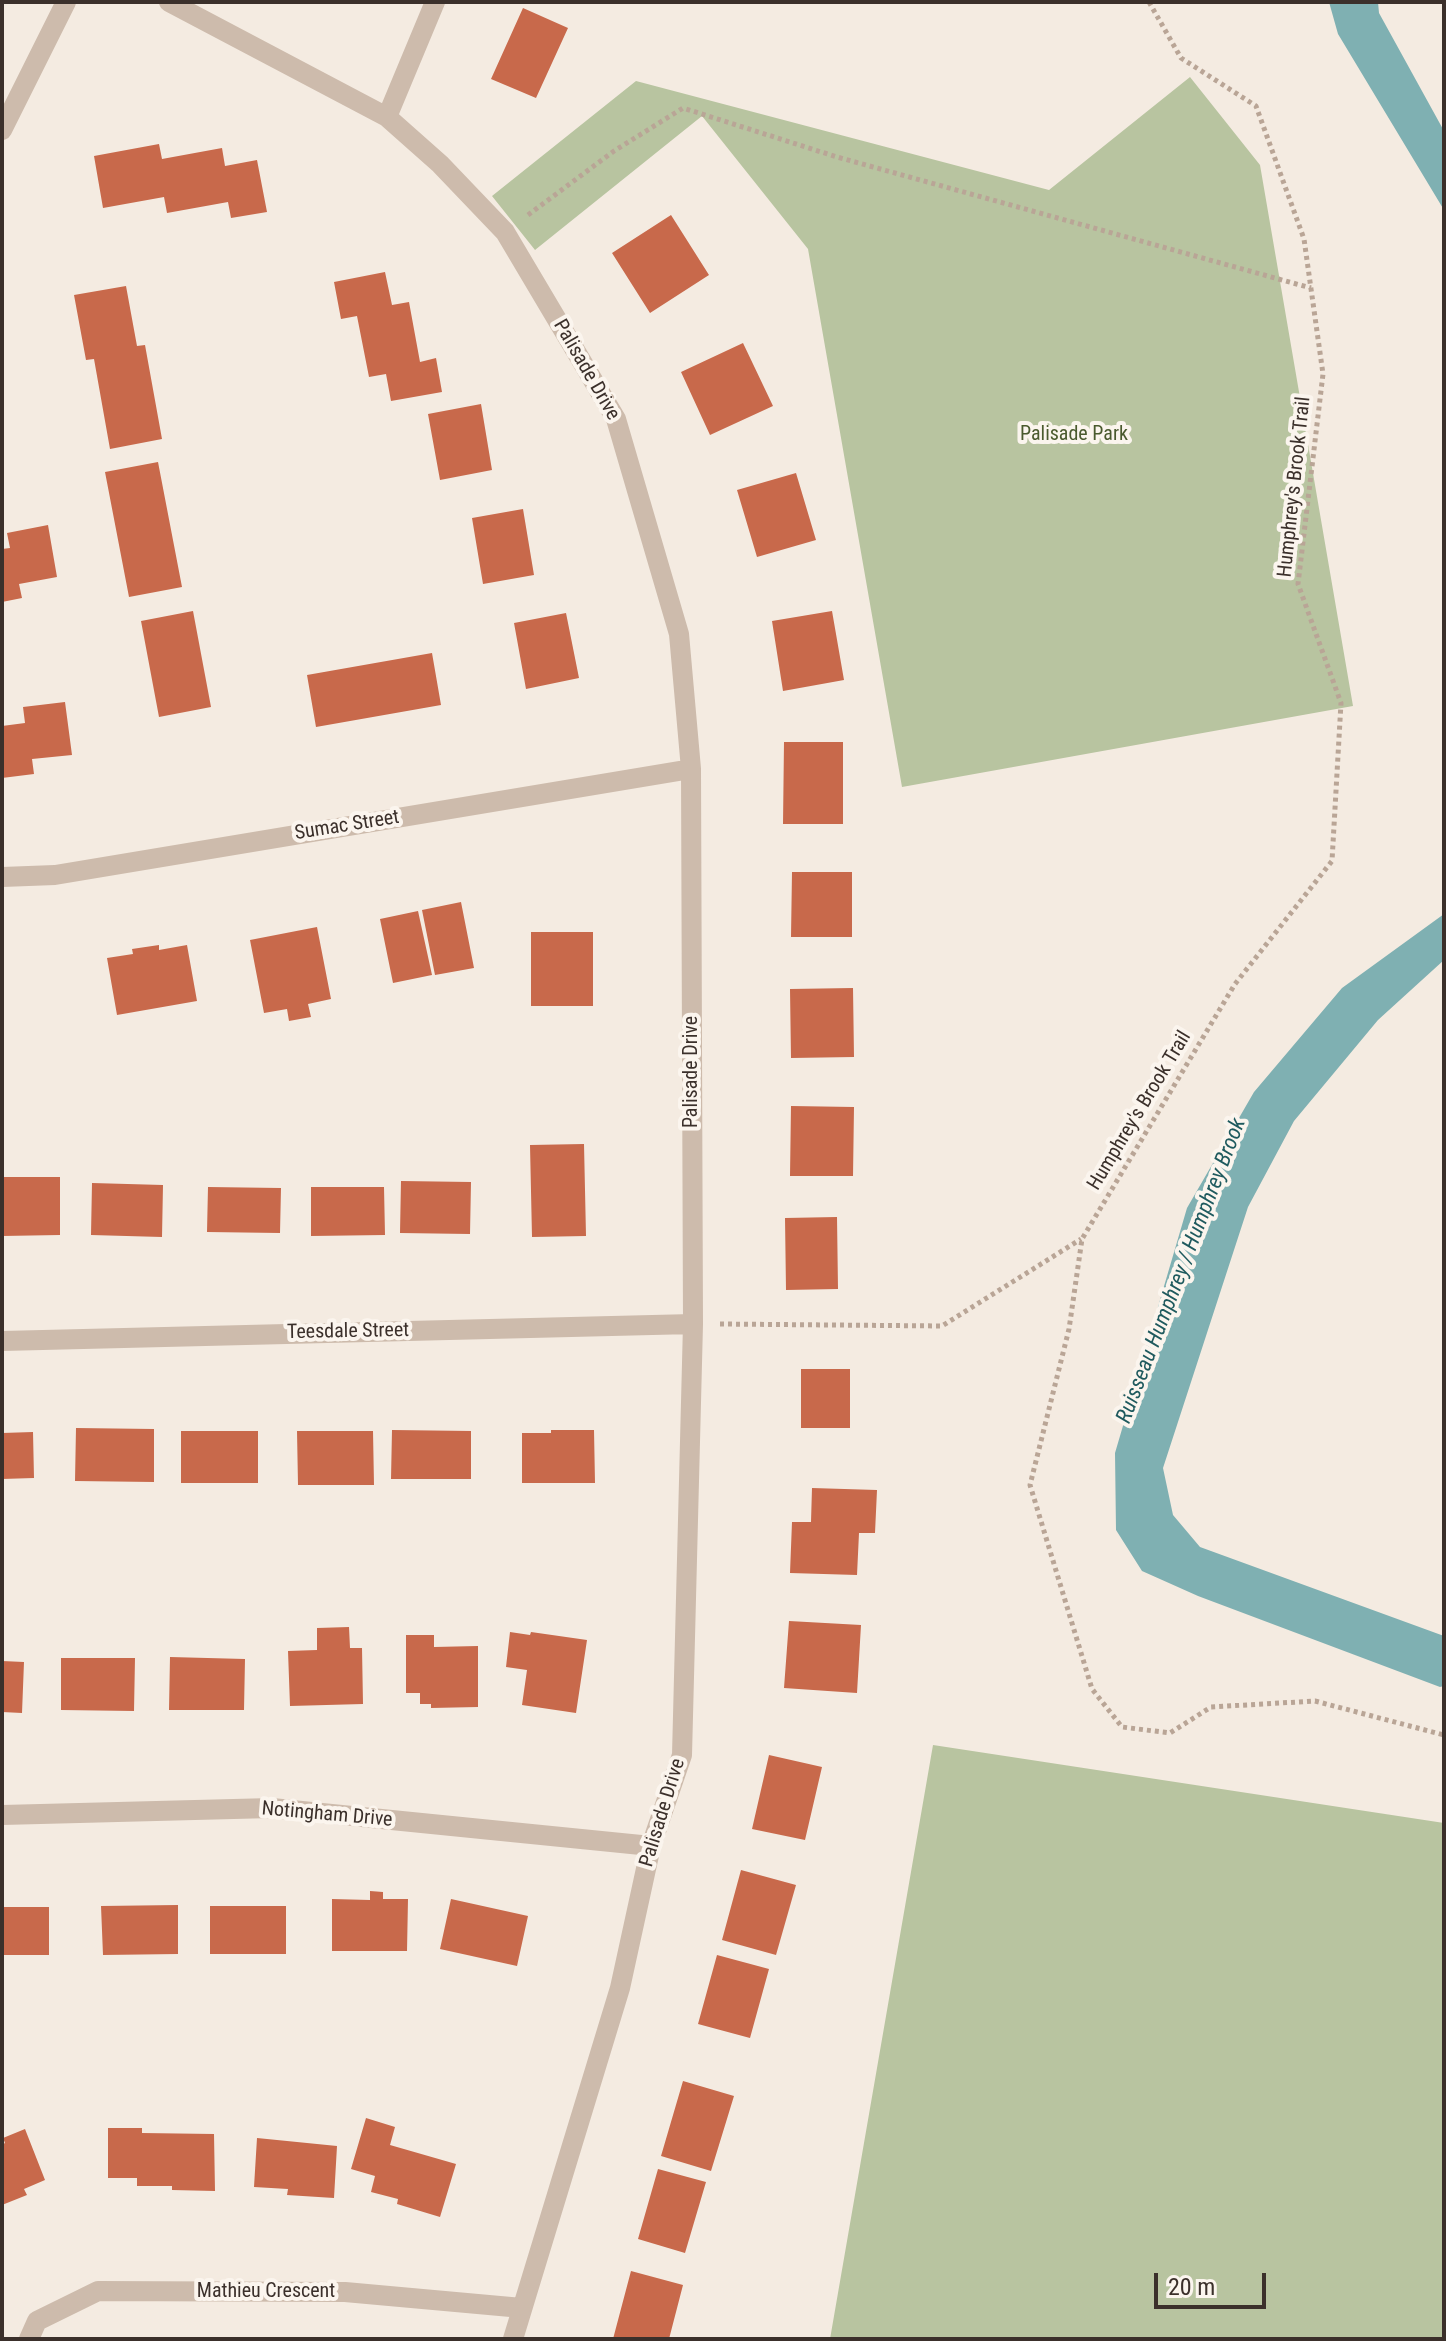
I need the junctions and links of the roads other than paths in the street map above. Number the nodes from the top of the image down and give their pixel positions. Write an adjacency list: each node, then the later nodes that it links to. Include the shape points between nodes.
1 (66, 2): 5 (street)
2 (169, 2): 4 (street, Palisade Drive)
3 (435, 2): 4 (street)
4 (387, 117): 6 (street, Palisade Drive, via 505,232 616,419 679,634)
5 (2, 130)
6 (691, 769): 7 (street, Sumac Street, via 55,875); 8 (street, Palisade Drive)
7 (2, 877)
8 (693, 1324): 9 (street, Teesdale Street); 11 (street, Palisade Drive, via 682,1755)
9 (2, 1341)
10 (2, 1815): 11 (street, Notingham Drive, via 272,1808)
11 (651, 1846): 12 (street, Palisade Drive, via 620,1988)
12 (522, 2308): 13 (street, Mathieu Crescent, via 345,2292 98,2291 37,2321); 14 (street, Palisade Drive)
13 (29, 2339)
14 (513, 2339)

